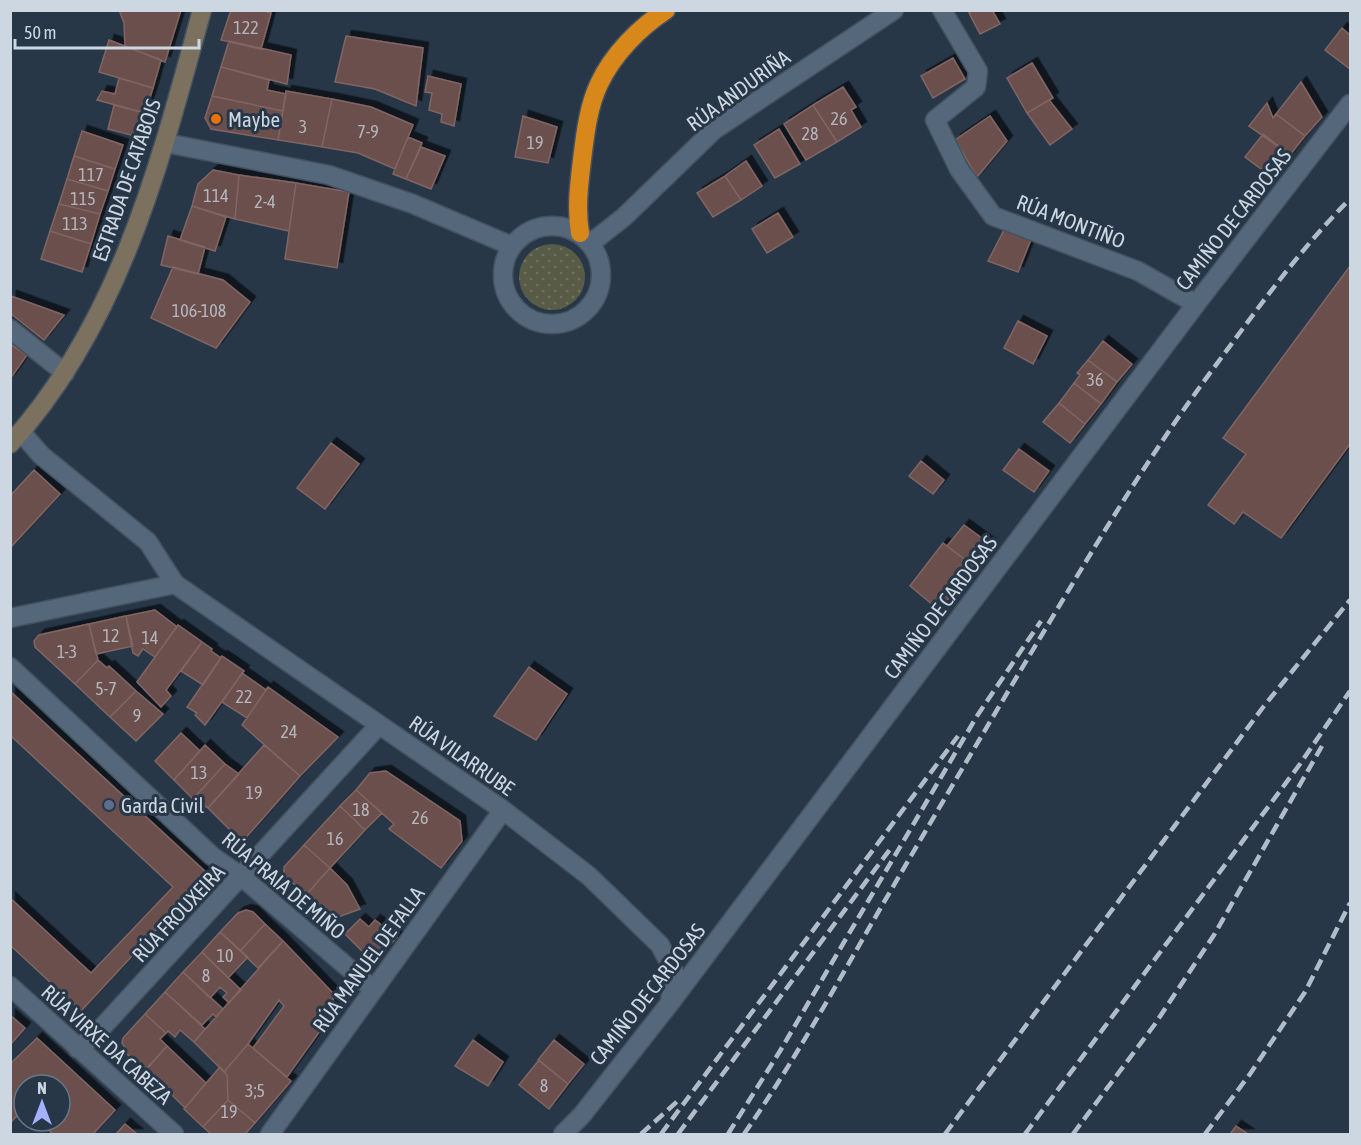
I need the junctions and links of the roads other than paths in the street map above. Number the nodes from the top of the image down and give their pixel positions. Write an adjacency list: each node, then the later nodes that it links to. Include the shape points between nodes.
1 (202, 10): 6 (main road, ESTRADA DE CATABOIS)
2 (666, 10): 7 (highway, via 620,51 599,85 585,137 579,188 577,217)
3 (894, 10): 7 (street, RÚA ANDURIÑA, via 714,130 624,217)
4 (942, 10): 9 (street, RÚA MONTIÑO, via 978,71 976,87 935,120 959,169 993,216 1138,271)
5 (1350, 104): 9 (street, CAMIÑO DE CARDOSAS)
6 (165, 142): 8 (street, via 329,175 413,204); 11 (main road, ESTRADA DE CATABOIS, via 131,243 92,329)
7 (585, 238): 8 (street, via 566,227 551,225 536,228); 8 (street, via 598,256 602,272 600,289 580,316 564,323 530,319 507,295 503,278)
8 (512, 246)
9 (1196, 304): 21 (street, CAMIÑO DE CARDOSAS)
10 (10, 329): 11 (street)
11 (65, 373): 12 (main road, ESTRADA DE CATABOIS)
12 (16, 438): 13 (street, RÚA VILARRUBE, via 148,542)
13 (175, 584): 14 (street); 16 (street, RÚA VILARRUBE)
14 (10, 618)
15 (10, 667): 18 (street, RÚA PRAIA DE MIÑO, via 212,856)
16 (379, 725): 17 (street, RÚA VILARRUBE); 18 (street, RÚA FROUXEIRA)
17 (503, 810): 20 (street, RÚA MANUEL DE FALLA); 21 (street, RÚA VILARRUBE, via 589,876 660,945 674,972)
18 (242, 877): 20 (street, RÚA PRAIA DE MIÑO); 22 (street, RÚA FROUXEIRA)
19 (10, 986): 22 (street, RÚA VIRXE DA CABEZA)
20 (373, 989): 24 (street, RÚA MANUEL DE FALLA)
21 (670, 1003): 25 (street, CAMIÑO DE CARDOSAS, via 582,1116)
22 (78, 1049): 23 (street, RÚA VIRXE DA CABEZA)
23 (174, 1134)
24 (270, 1134)
25 (563, 1134)

